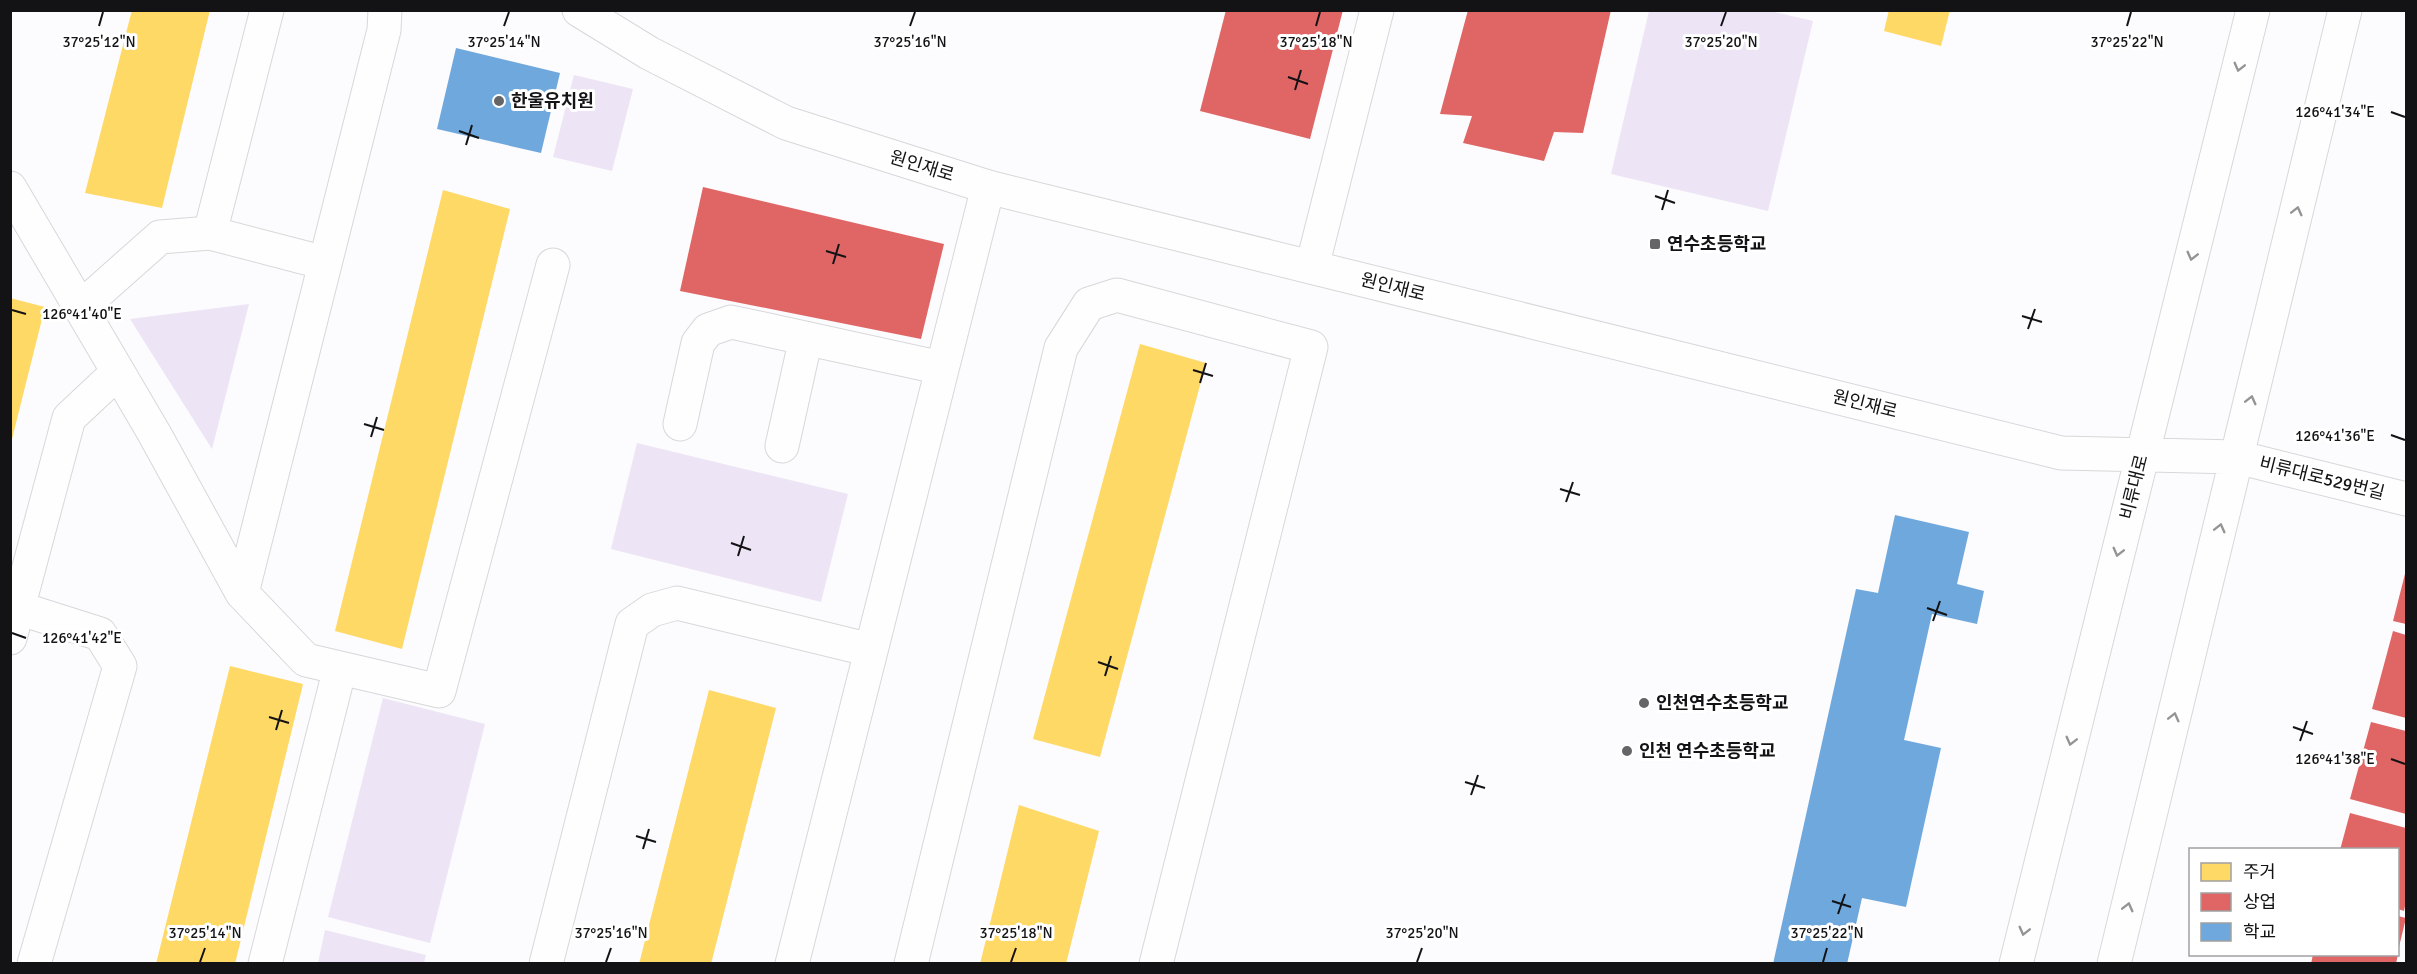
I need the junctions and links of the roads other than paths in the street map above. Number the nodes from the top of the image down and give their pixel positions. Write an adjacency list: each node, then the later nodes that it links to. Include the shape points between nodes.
1 (267, 10): 9 (main road)
2 (385, 10): 10 (main road, via 384,30)
3 (579, 10): 7 (main road, 원인재로, via 648,53 786,123)
4 (1377, 10): 12 (main road)
5 (2253, 10): 19 (main road, 비류대로, one-way to 19)
6 (2345, 10): 20 (main road, one-way to 6)
7 (988, 187): 12 (main road, 원인재로); 15 (main road)
8 (10, 188): 13 (main road)
9 (210, 233): 10 (main road); 13 (main road, via 160,237)
10 (325, 263): 22 (main road)
11 (553, 265): 25 (main road, via 439,691)
12 (1312, 267): 19 (main road, 원인재로, via 2061,453)
13 (80, 308): 16 (main road)
14 (806, 338): 15 (main road); 17 (main road, via 730,322 708,330 698,343); 18 (main road)
15 (942, 368): 24 (main road)
16 (118, 372): 22 (main road); 23 (main road, via 69,418)
17 (680, 424)
18 (782, 447)
19 (2142, 455): 20 (main road, 원인재로); 32 (main road, 비류대로, one-way to 32)
20 (2237, 457): 21 (main road, 비류대로529번길); 33 (main road, one-way to 20)
21 (2406, 499)
22 (242, 593): 25 (main road, via 306,660)
23 (14, 623): 26 (main road, via 100,634 120,666)
24 (871, 650): 28 (main road, via 677,603 652,610 632,624); 29 (main road)
25 (340, 668): 27 (main road)
26 (33, 963)
27 (265, 963)
28 (546, 963)
29 (792, 963)
30 (911, 963): 31 (main road, via 1061,348 1089,304 1117,295 1311,348)
31 (1156, 963)
32 (2016, 963)
33 (2114, 963)

